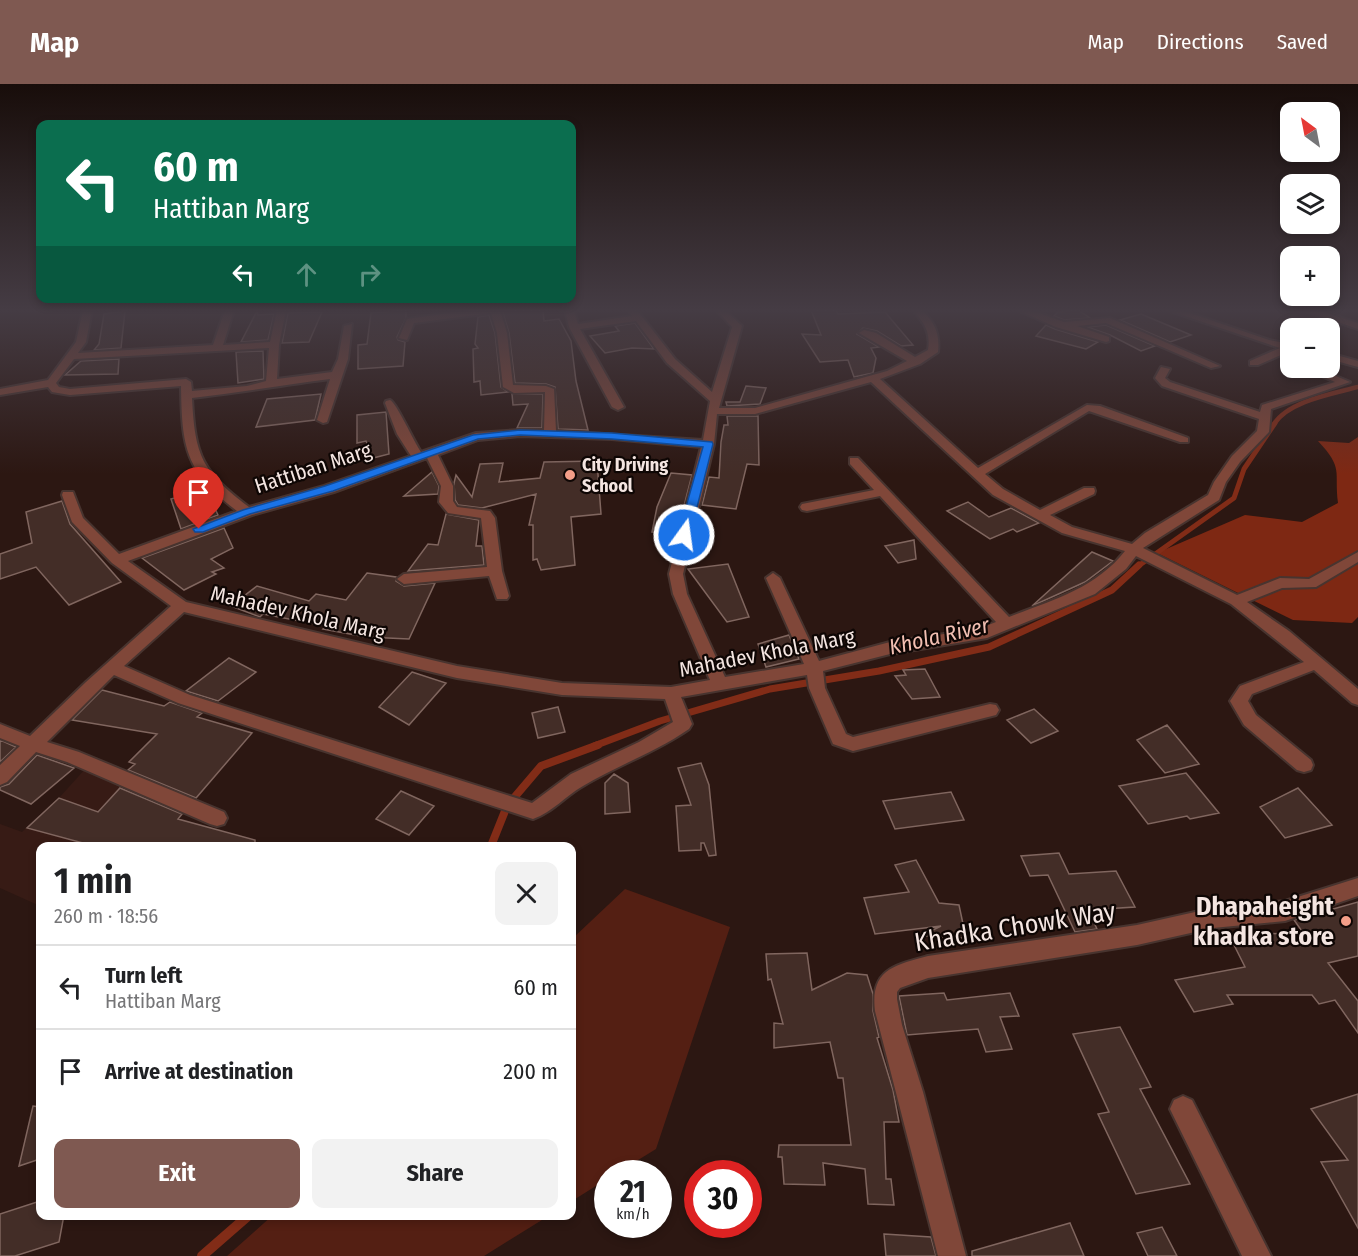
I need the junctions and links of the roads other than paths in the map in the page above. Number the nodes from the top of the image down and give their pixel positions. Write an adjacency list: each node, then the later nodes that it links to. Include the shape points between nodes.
1 (66, 365): 15 (street)
2 (272, 365): 16 (street)
3 (341, 365): 12 (street)
4 (507, 365): 24 (street, via 510,389 548,390)
5 (595, 365): 21 (street)
6 (675, 365): 20 (street)
7 (725, 365): 20 (street)
8 (909, 365): 13 (street)
9 (1212, 365): 10 (street)
10 (1215, 366)
11 (1165, 369): 22 (street, via 1160,378 1166,384)
12 (336, 375): 16 (street); 23 (street)
13 (873, 378): 20 (street, via 755,411); 29 (street)
14 (1335, 378): 22 (street, via 1345,382 1279,401 1266,407)
15 (51, 383): 17 (street); 18 (street, via 56,390 70,392 186,382)
16 (271, 383): 18 (street)
17 (0, 392)
18 (185, 395): 34 (street, via 192,448 200,468 214,486)
19 (390, 404): 27 (street, via 403,435)
20 (713, 405): 26 (street)
21 (618, 407)
22 (1264, 417): 36 (street, Mahadev Khola Marg, via 1263,432 1236,459 1214,497 1150,536)
23 (323, 420)
24 (550, 434): 26 (street, Hattiban Marg); 27 (street, Hattiban Marg, via 494,434)
25 (1184, 440): 29 (street, via 1087,408)
26 (708, 444): 49 (street, via 676,574 680,594)
27 (424, 454): 34 (street, Hattiban Marg, via 329,489); 39 (street, via 447,486 449,508 485,514 488,518)
28 (854, 461): 31 (street)
29 (978, 473): 35 (street, via 998,492)
30 (1089, 491): 35 (street)
31 (882, 492): 33 (street); 45 (street)
32 (68, 495): 38 (street, via 77,519)
33 (807, 507)
34 (247, 512): 38 (street, Hattiban Marg)
35 (1038, 516): 36 (street, via 1067,530)
36 (1140, 552): 43 (street); 45 (street, Mahadev Khola Marg, via 1090,591)
37 (1358, 556): 43 (street, via 1311,584 1280,583)
38 (117, 560): 44 (street)
39 (495, 571): 40 (street); 42 (street)
40 (404, 579)
41 (773, 579): 48 (street)
42 (502, 596)
43 (1236, 601): 46 (street)
44 (181, 606): 47 (street); 51 (street, Mahadev Khola Marg, via 457,672)
45 (1005, 623): 48 (street, Mahadev Khola Marg, via 981,634 890,648)
46 (1317, 663): 50 (street); 55 (street, via 1246,690 1239,701 1251,720)
47 (113, 668): 51 (street, via 184,699 533,811 548,804 576,779 654,744); 54 (street)
48 (815, 678): 49 (street, Mahadev Khola Marg); 52 (street, via 839,739 853,744)
49 (720, 684): 51 (street, Mahadev Khola Marg)
50 (1358, 699)
51 (677, 709)
52 (990, 710)
53 (0, 731): 54 (street)
54 (34, 745): 56 (street); 57 (street, via 73,757)
55 (1305, 765)
56 (0, 777)
57 (217, 818)
58 (1358, 888): 60 (street, Khadka Chowk Way, via 1285,911 1213,918 1137,935 928,967 888,983 885,992 893,1039)
59 (1183, 1109): 61 (street)
60 (952, 1256)
61 (1257, 1256)

